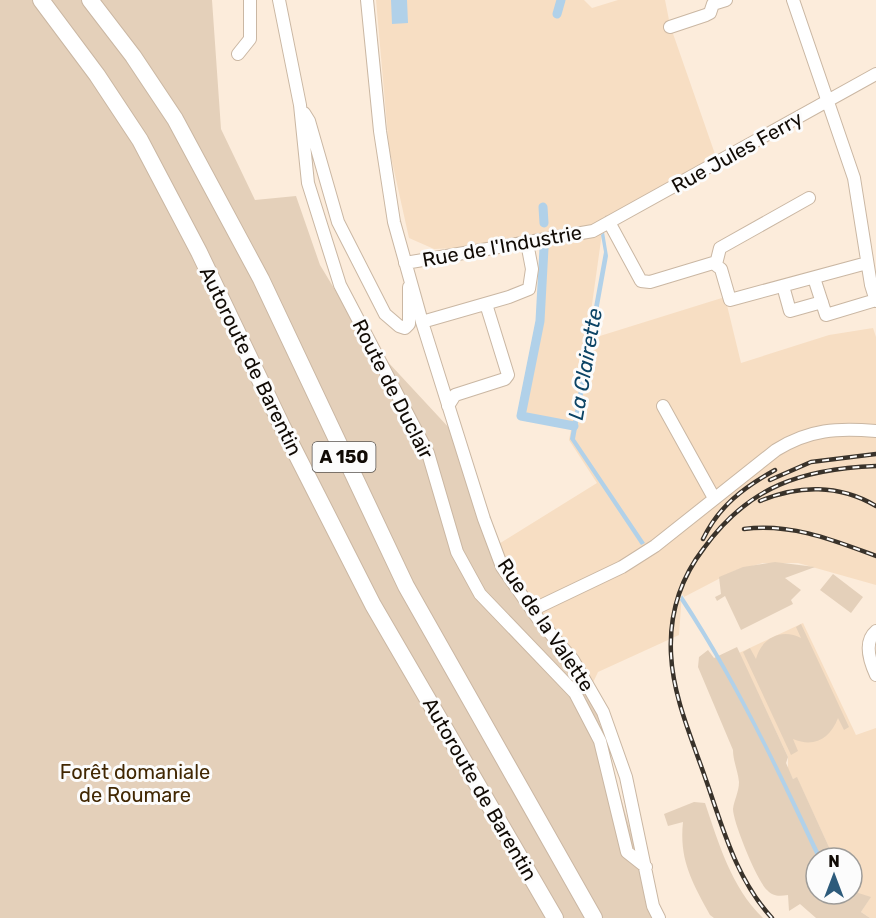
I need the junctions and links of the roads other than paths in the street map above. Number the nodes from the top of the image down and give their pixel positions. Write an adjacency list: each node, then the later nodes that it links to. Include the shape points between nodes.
1 (41, 0): 36 (highway, Autoroute de Barentin / A 150, via 140,140 373,605)
2 (90, 0): 37 (highway, Autoroute de Barentin / A 150, via 175,118 261,279 406,586)
3 (250, 0): 10 (street, via 250,39)
4 (279, 0): 13 (street, Route de Duclair)
5 (367, 0): 18 (street, Rue de la Valette, via 385,171)
6 (726, 0): 9 (street, via 713,4 706,15)
7 (808, 0): 8 (street)
8 (794, 2): 12 (street)
9 (670, 27)
10 (238, 54)
11 (876, 74): 12 (street, Rue Jules Ferry)
12 (830, 101): 15 (street, Rue Jules Ferry); 19 (street, via 854,178)
13 (300, 105): 22 (street, via 309,121 338,222 385,314 399,327 409,324); 35 (street, Route de Duclair, via 308,183 339,285 428,453 457,552 480,594 575,693 600,741 627,852)
14 (809, 198): 20 (street, via 720,248)
15 (609, 222): 16 (street, Rue Jules Ferry); 20 (street, via 644,282 706,263)
16 (598, 228): 17 (street, Rue de l'Industrie, via 576,236)
17 (527, 243): 18 (street, Rue de l'Industrie); 26 (street, via 532,269 529,289)
18 (405, 263): 22 (street, Rue de la Valette)
19 (867, 263): 21 (street); 24 (street)
20 (716, 264): 23 (street, via 730,300)
21 (814, 278): 23 (street); 25 (street)
22 (410, 280): 27 (street, Rue de la Valette)
23 (783, 286): 25 (street, via 790,311)
24 (876, 301): 25 (street, via 826,315)
25 (822, 302)
26 (486, 304): 27 (street); 28 (street, via 508,375 455,395)
27 (422, 322): 28 (street, Rue de la Valette)
28 (448, 406): 32 (street, Rue de la Valette, via 502,567)
29 (663, 406): 31 (street)
30 (876, 431): 31 (street, via 844,429 797,437)
31 (714, 498): 32 (street, via 622,567)
32 (532, 610): 35 (street, Rue de la Valette, via 573,660 603,712 626,777)
33 (876, 631): 34 (street, via 869,646)
34 (876, 675)
35 (646, 867): 38 (street, Rue de la Valette)
36 (555, 918)
37 (594, 918)
38 (659, 918)

